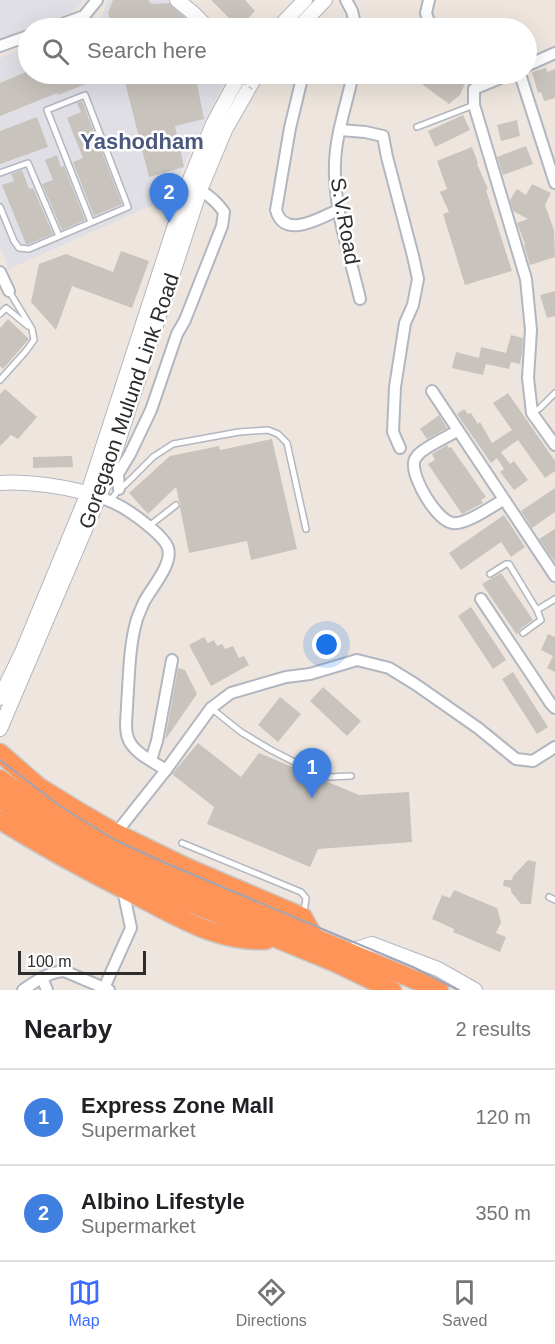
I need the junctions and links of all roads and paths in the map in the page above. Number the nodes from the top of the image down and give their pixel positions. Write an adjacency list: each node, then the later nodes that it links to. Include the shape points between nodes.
1 (97, 0): 8 (street)
2 (177, 0): 9 (main road)
3 (190, 0): 10 (main road)
4 (305, 0): 11 (main road)
5 (325, 0): 12 (main road)
6 (346, 0): 13 (street)
7 (429, 0): 14 (street)
8 (78, 18)
9 (198, 18)
10 (209, 18)
11 (288, 18)
12 (308, 18)
13 (354, 18)
14 (427, 18)
15 (18, 40): 16 (street)
16 (0, 46)
17 (555, 53): 18 (street)
18 (537, 61)
19 (235, 84): 35 (main road, Goregaon Mulund Link Road, via 189,182)
20 (245, 84): 26 (path, bridge)
21 (251, 84): 32 (main road, Goregaon Mulund Link Road, via 225,130)
22 (301, 84): 34 (street, via 288,139 278,217 292,226)
23 (351, 84): 29 (street, S.V.Road)
24 (486, 84): 27 (street, via 474,89)
25 (523, 84): 31 (street)
26 (255, 91)
27 (474, 105): 28 (lane); 46 (street, via 526,279)
28 (417, 127)
29 (340, 130): 34 (street, S.V.Road, via 335,164); 49 (street, via 384,136 418,279 405,323 395,387 393,432)
30 (0, 174): 37 (lane, via 28,163)
31 (555, 183)
32 (200, 190): 35 (main road, Goregaon Mulund Link Road); 51 (street, via 224,212 222,226 177,334 151,410 118,474)
33 (0, 207): 37 (lane, via 19,248 28,249)
34 (338, 210): 40 (street, S.V.Road)
35 (184, 220): 52 (main road, Goregaon Mulund Link Road)
36 (91, 222): 36 (lane, via 128,207 85,95 47,110); 37 (lane)
37 (59, 236)
38 (0, 272): 39 (street)
39 (9, 291): 42 (lane)
40 (360, 298)
41 (0, 314): 42 (lane, via 6,308)
42 (32, 329): 43 (lane, via 34,340)
43 (0, 380)
44 (432, 391): 47 (street)
45 (555, 393): 46 (lane)
46 (532, 413): 48 (street)
47 (457, 430): 53 (street); 53 (street, via 419,453 414,463 429,502 440,517 462,523)
48 (555, 445)
49 (400, 448)
50 (0, 483): 52 (main road, via 54,485)
51 (119, 489): 52 (lane); 56 (lane, via 173,444 268,430 287,443)
52 (99, 497): 55 (street, via 126,509); 64 (main road, Goregaon Mulund Link Road); 67 (main road, Goregaon Mulund Link Road)
53 (503, 500): 58 (street)
54 (176, 506): 55 (lane)
55 (149, 526): 70 (street, via 163,539 169,557 137,619 127,737 132,746)
56 (306, 529)
57 (490, 574): 61 (lane, via 509,564)
58 (555, 576)
59 (481, 599): 66 (street)
60 (555, 599): 61 (lane)
61 (537, 610): 62 (lane, via 541,620)
62 (523, 633)
63 (172, 660): 70 (street)
64 (0, 698)
65 (211, 708): 68 (street, via 231,693 357,660 389,668 478,728 516,759 533,761); 71 (street); 72 (lane, via 241,732 302,766 328,777)
66 (555, 708)
67 (0, 729)
68 (555, 747)
69 (0, 753): 76 (highway, via 39,787)
70 (152, 760): 71 (street)
71 (166, 770): 76 (street)
72 (351, 776)
73 (0, 779): 78 (highway)
74 (0, 799): 78 (highway, via 68,845)
75 (0, 820): 79 (highway)
76 (116, 832): 80 (highway)
77 (182, 843): 80 (lane, via 301,892 306,898)
78 (175, 887): 81 (highway); 82 (highway)
79 (123, 890): 82 (highway, via 225,936); 86 (street, via 130,928)
80 (303, 918): 81 (highway)
81 (314, 937): 83 (highway)
82 (279, 939): 83 (highway)
83 (342, 957): 85 (highway); 89 (highway, via 387,968); 90 (main road, via 372,944 438,969)
84 (44, 983): 86 (street, via 57,971 63,971); 87 (street); 88 (street)
85 (380, 987)
86 (103, 989)
87 (23, 990)
88 (30, 990)
89 (439, 990)
90 (476, 990)

